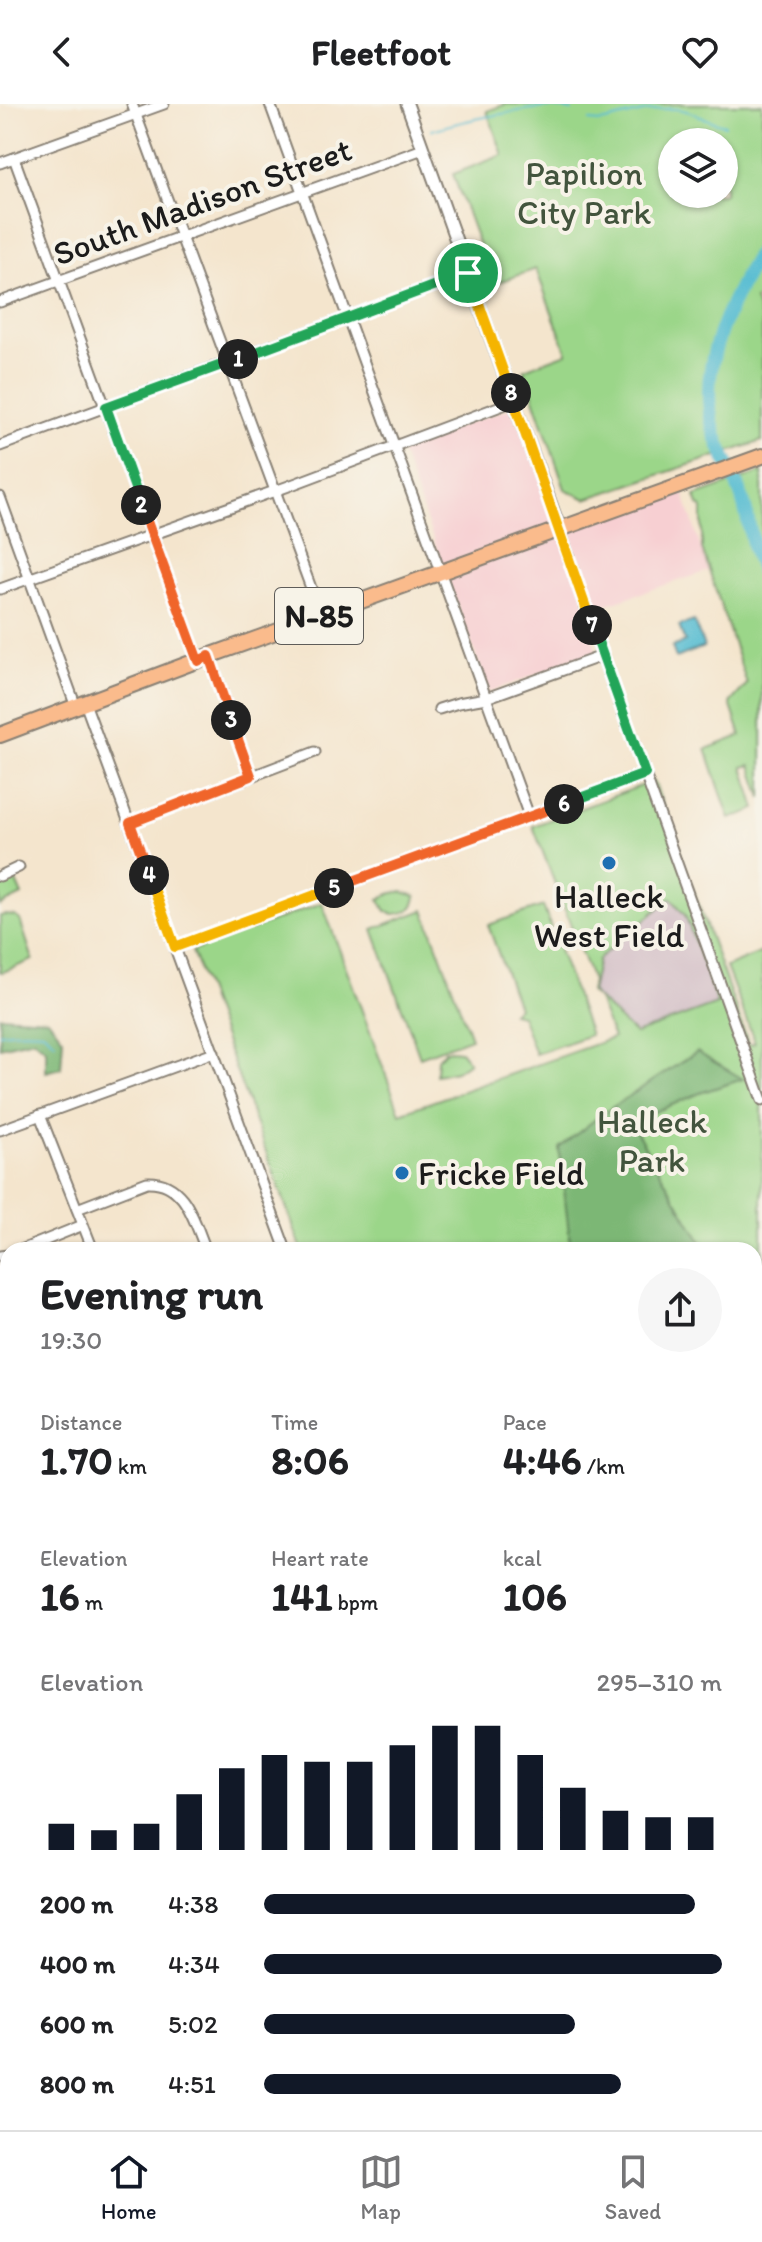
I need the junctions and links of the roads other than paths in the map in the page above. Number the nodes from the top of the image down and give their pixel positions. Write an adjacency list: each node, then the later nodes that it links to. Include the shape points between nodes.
1 (164, 104): 4 (street)
2 (270, 104): 8 (street)
3 (407, 104): 5 (street)
4 (134, 109): 6 (street); 9 (street)
5 (423, 149): 8 (street, South Madison Street); 10 (street)
6 (14, 158): 7 (street); 11 (street)
7 (0, 163)
8 (302, 192): 9 (street, South Madison Street); 13 (street)
9 (181, 236): 11 (street, South Madison Street); 14 (street)
10 (468, 273): 13 (street); 15 (street)
11 (59, 281): 12 (street, South Madison Street); 16 (street)
12 (0, 302)
13 (347, 318): 14 (street); 18 (street)
14 (227, 363): 16 (street); 20 (street)
15 (514, 401): 18 (street); 22 (street)
16 (106, 407): 17 (street); 23 (street)
17 (0, 446)
18 (395, 447): 20 (street); 24 (street)
19 (761, 456): 22 (main road, N-85)
20 (275, 491): 23 (street); 27 (street)
21 (0, 497): 25 (street)
22 (560, 530): 24 (main road, N-85); 28 (street)
23 (152, 534): 25 (street); 29 (street)
24 (441, 574): 27 (main road, N-85); 30 (street)
25 (30, 579): 26 (street); 31 (street)
26 (0, 589)
27 (321, 615): 29 (main road, N-85)
28 (602, 656): 30 (street); 35 (street)
29 (203, 658): 31 (main road, N-85); 36 (street)
30 (486, 698): 32 (street); 37 (street)
31 (80, 705): 33 (main road, N-85); 38 (street)
32 (439, 709)
33 (0, 735)
34 (315, 752): 36 (street)
35 (645, 774): 37 (street); 43 (street)
36 (251, 776): 38 (street)
37 (529, 816): 41 (street)
38 (130, 823): 41 (street)
39 (19, 867): 40 (street)
40 (0, 876)
41 (175, 947): 42 (street)
42 (214, 1052): 44 (street); 51 (street)
43 (762, 1100)
44 (40, 1115): 45 (street); 46 (street)
45 (0, 1130)
46 (77, 1209): 47 (street); 50 (street, via 147,1182 167,1184 185,1201)
47 (83, 1225): 48 (street); 49 (street)
48 (41, 1242)
49 (90, 1242)
50 (203, 1242)
51 (283, 1242)

